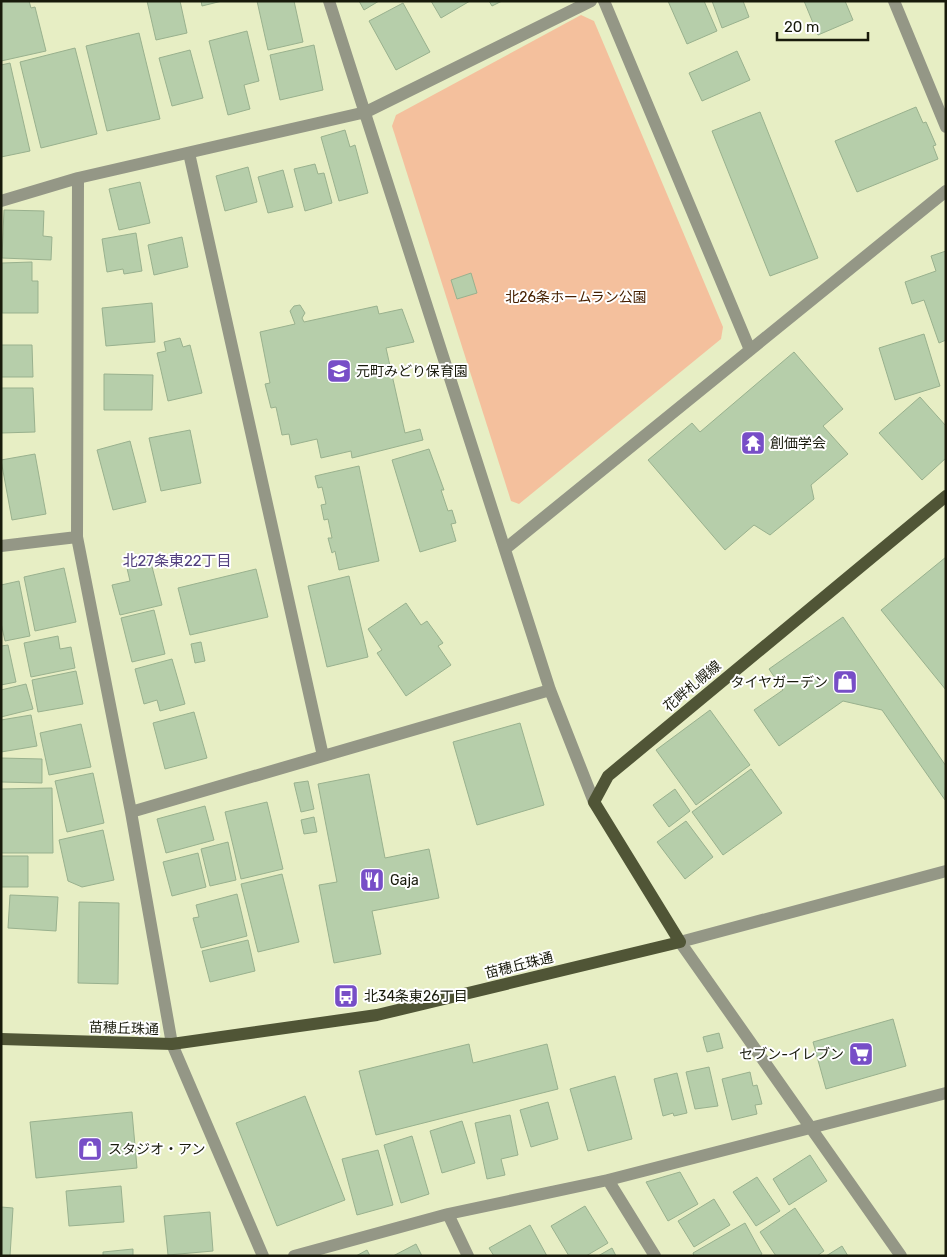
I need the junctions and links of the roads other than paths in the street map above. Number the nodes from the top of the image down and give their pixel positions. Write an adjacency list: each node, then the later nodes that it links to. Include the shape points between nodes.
1 (329, 1): 5 (street)
2 (591, 1): 5 (street)
3 (604, 1): 11 (street)
4 (894, 1): 6 (street)
5 (366, 112): 7 (street); 15 (street)
6 (946, 127)
7 (189, 153): 8 (street); 17 (street)
8 (78, 178): 10 (street); 13 (street)
9 (946, 192): 11 (street)
10 (1, 201)
11 (750, 350): 15 (street)
12 (946, 496): 18 (main road, 花畔札幌線, via 608,776)
13 (77, 537): 14 (street); 19 (street)
14 (1, 546)
15 (505, 549): 16 (street)
16 (550, 690): 17 (street); 18 (street)
17 (323, 756): 19 (street)
18 (594, 802): 21 (main road)
19 (131, 812): 23 (street)
20 (946, 872): 21 (street, 苗穂丘珠通)
21 (680, 942): 23 (main road, 苗穂丘珠通, via 377,1015); 25 (street)
22 (1, 1039): 23 (main road, 苗穂丘珠通)
23 (172, 1044): 28 (street)
24 (946, 1093): 25 (street)
25 (810, 1126): 26 (street); 32 (street)
26 (608, 1180): 27 (street); 31 (street)
27 (448, 1214): 29 (street); 30 (street)
28 (263, 1256)
29 (294, 1256)
30 (468, 1256)
31 (655, 1256)
32 (901, 1256)

